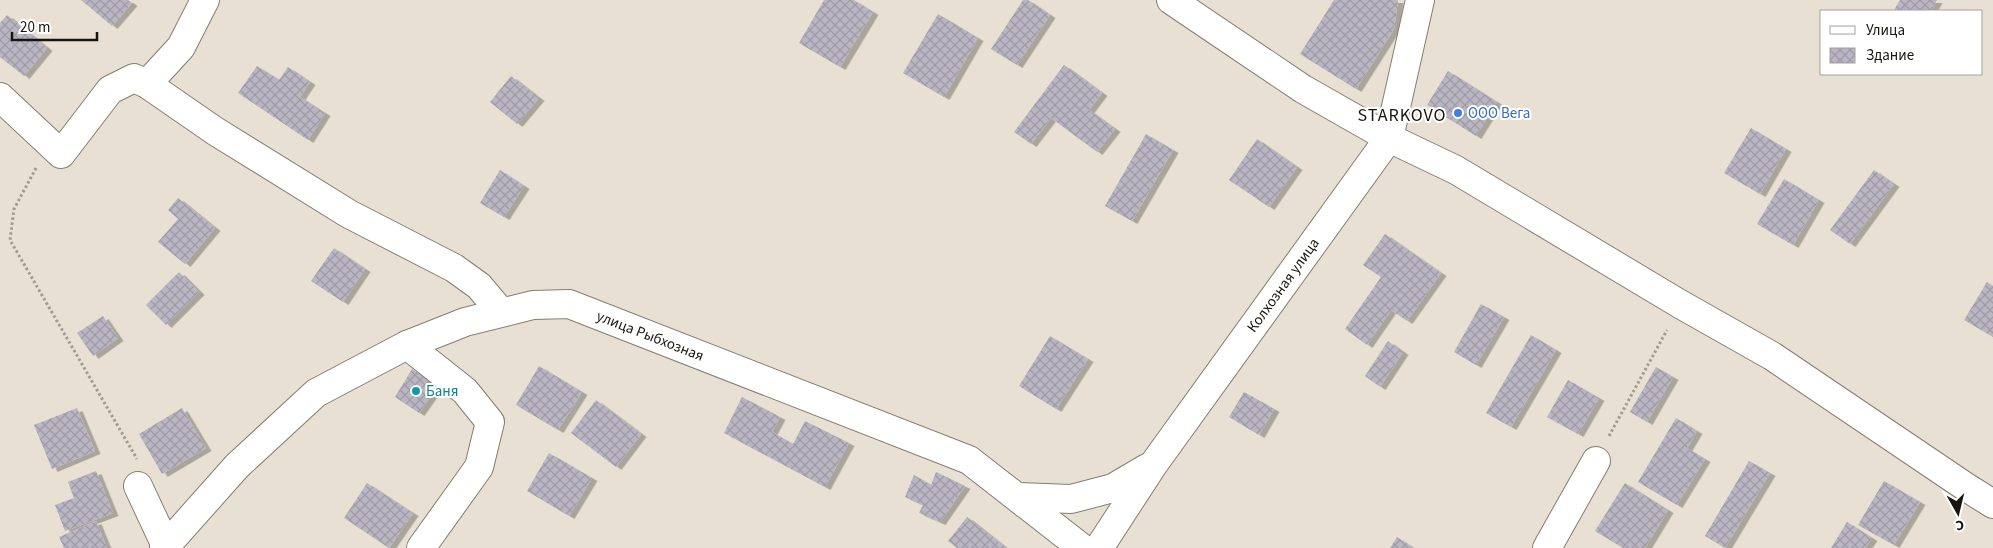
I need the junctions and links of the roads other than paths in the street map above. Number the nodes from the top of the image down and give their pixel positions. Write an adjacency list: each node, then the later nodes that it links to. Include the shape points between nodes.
1 (205, 0): 4 (street, via 181,48)
2 (1172, 0): 6 (street, via 1303,89)
3 (1420, 0): 6 (street, Колхозная улица)
4 (147, 84): 5 (street, via 134,78 110,90 55,149); 7 (street, via 215,131 349,214 454,268 479,286)
5 (0, 97)
6 (1389, 138): 10 (street, Колхозная улица); 13 (street, via 1456,170 1772,356)
7 (501, 312): 8 (street, улица Рыбхозная); 12 (street, улица Рыбхозная, via 533,305 569,304 969,460)
8 (407, 345): 14 (street, улица Рыбхозная, via 316,393 224,480); 15 (street, via 465,391 490,422 479,467)
9 (1596, 460): 18 (street)
10 (1153, 465): 12 (street, via 1113,488 1071,499); 17 (street, Колхозная улица)
11 (138, 473): 14 (street)
12 (1018, 497): 16 (street, улица Рыбхозная)
13 (1993, 504)
14 (165, 547)
15 (421, 548)
16 (1082, 548)
17 (1099, 548)
18 (1547, 548)

